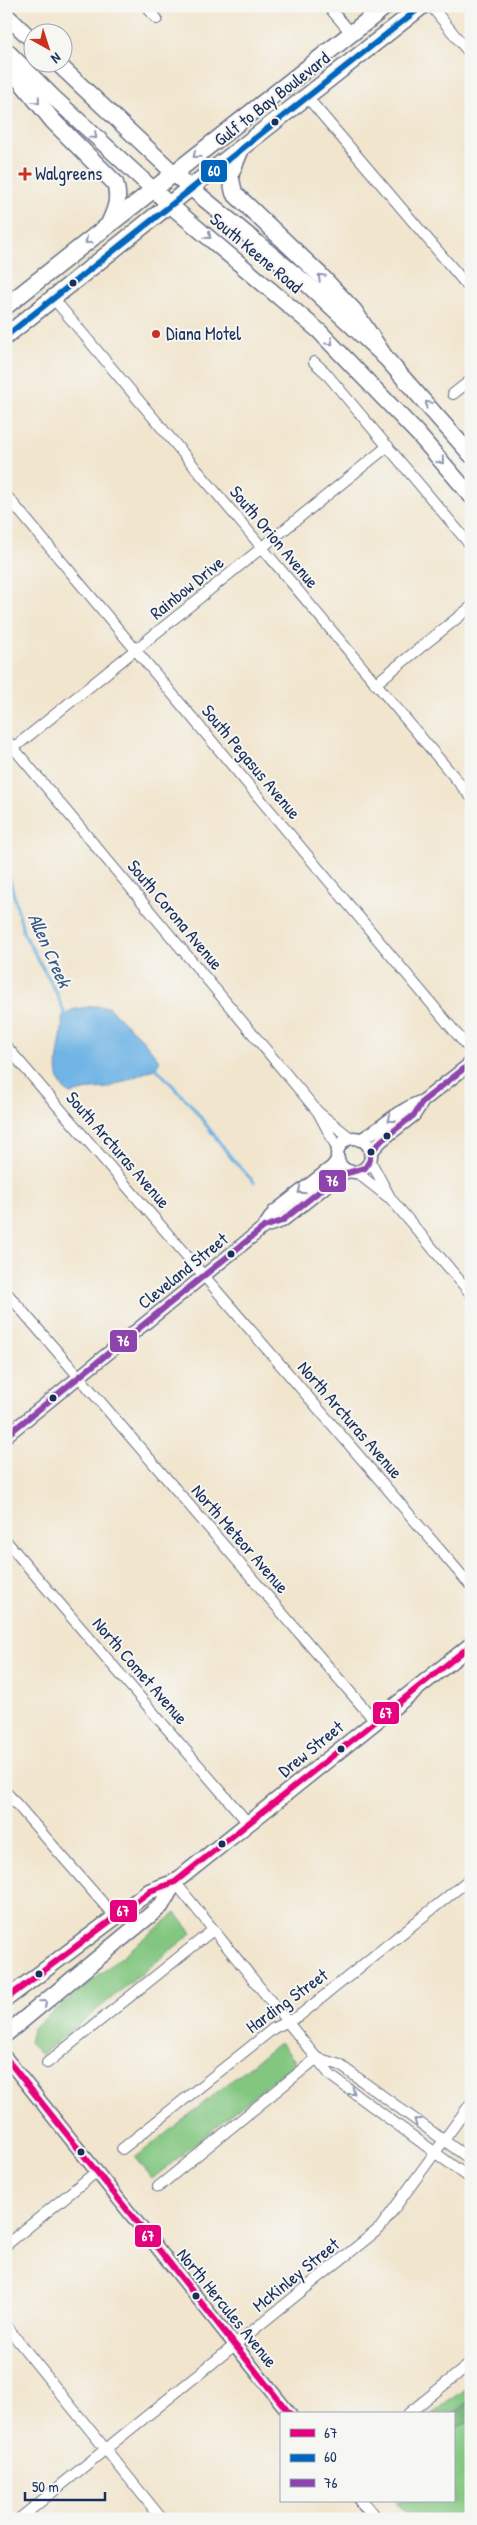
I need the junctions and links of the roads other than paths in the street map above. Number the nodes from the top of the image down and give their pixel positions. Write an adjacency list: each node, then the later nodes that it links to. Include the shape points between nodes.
1 (146, 6): 7 (street)
2 (328, 6): 9 (street)
3 (386, 6): 9 (main road, Gulf to Bay Boulevard)
4 (422, 6): 14 (main road, Gulf to Bay Boulevard)
5 (431, 6): 11 (street)
6 (6, 14): 8 (main road)
7 (157, 19)
8 (22, 30)
9 (351, 33): 16 (main road, Gulf to Bay Boulevard, one-way to 16)
10 (6, 50): 18 (main road, South Keene Road, one-way to 18)
11 (471, 55)
12 (6, 62): 20 (main road, one-way to 20, via 53,121 115,183 117,204)
13 (67, 72): 16 (main road, South Keene Road)
14 (307, 97): 15 (main road, Gulf to Bay Boulevard); 21 (street)
15 (242, 148): 17 (main road, Gulf to Bay Boulevard); 25 (main road, one-way to 15, via 354,311 234,193 230,175)
16 (173, 173): 17 (main road, South Keene Road); 18 (main road, Gulf to Bay Boulevard)
17 (190, 188): 19 (main road, Gulf to Bay Boulevard); 25 (main road, South Keene Road, via 307,284)
18 (154, 189): 19 (main road, South Keene Road); 20 (main road, Gulf to Bay Boulevard)
19 (170, 205): 22 (main road, Gulf to Bay Boulevard); 32 (main road, South Keene Road, one-way to 32, via 326,338 418,434)
20 (109, 224): 23 (main road, Gulf to Bay Boulevard, one-way to 23)
21 (471, 290)
22 (53, 298): 24 (main road, Gulf to Bay Boulevard); 34 (street, South Orion Avenue)
23 (6, 306)
24 (6, 336)
25 (384, 356): 30 (main road, South Keene Road, one-way to 25)
26 (314, 362): 29 (street)
27 (471, 380): 28 (street)
28 (453, 394)
29 (388, 446): 33 (street); 34 (street, Rainbow Drive)
30 (471, 454)
31 (6, 495): 36 (street, South Pegasus Avenue)
32 (471, 496)
33 (471, 546)
34 (262, 548): 36 (street, Rainbow Drive); 37 (street, South Orion Avenue)
35 (471, 607): 37 (street)
36 (136, 650): 39 (street, Rainbow Drive); 42 (street, South Pegasus Avenue)
37 (375, 684): 40 (street, South Orion Avenue)
38 (6, 739): 39 (street, South Corona Avenue)
39 (10, 751): 45 (street, South Corona Avenue)
40 (471, 797)
41 (6, 1046): 52 (street, South Arcturas Avenue)
42 (471, 1051)
43 (471, 1064): 44 (street)
44 (423, 1101): 46 (street, one-way to 46, via 407,1106 374,1132); 48 (street, via 414,1115 382,1140)
45 (318, 1112): 46 (street, South Corona Avenue); 47 (street, South Corona Avenue)
46 (356, 1139): 47 (street, via 344,1142); 48 (street, via 367,1145)
47 (338, 1154): 49 (street, via 340,1164); 51 (street, Cleveland Street, one-way to 51, via 332,1166 274,1212)
48 (370, 1156): 49 (street, via 365,1168); 50 (street)
49 (352, 1171): 50 (street); 51 (street, Cleveland Street, via 340,1175 282,1220)
50 (391, 1199): 54 (street)
51 (264, 1228): 52 (street, Cleveland Street)
52 (204, 1275): 55 (street, Cleveland Street); 58 (street, North Arcturas Avenue)
53 (6, 1292): 55 (street, North Meteor Avenue)
54 (471, 1294)
55 (80, 1377): 56 (street, Cleveland Street); 60 (street, North Meteor Avenue)
56 (6, 1436)
57 (6, 1541): 62 (street, North Comet Avenue)
58 (471, 1586)
59 (471, 1645): 60 (main road, Drew Street)
60 (375, 1721): 62 (main road, Drew Street)
61 (6, 1792): 65 (street)
62 (248, 1823): 64 (main road, Drew Street)
63 (471, 1878): 68 (street, Harding Street, via 299,2016)
64 (175, 1882): 65 (main road, Drew Street, via 150,1891); 66 (street); 69 (main road, Drew Street, one-way to 64, via 161,1906)
65 (116, 1918): 67 (main road, Drew Street)
66 (213, 1930): 68 (street); 72 (street)
67 (6, 1999)
68 (287, 2022): 71 (street); 75 (street, Harding Street, via 274,2028)
69 (6, 2034)
70 (6, 2058): 78 (street, North Hercules Avenue)
71 (317, 2058): 74 (street, one-way to 71, via 340,2065); 76 (street, one-way to 76, via 331,2076); 80 (street)
72 (47, 2063)
73 (471, 2103): 74 (street, McKinley Street)
74 (443, 2140): 76 (street, McKinley Street); 77 (street)
75 (122, 2149)
76 (433, 2152): 79 (street); 83 (street, McKinley Street, via 380,2228)
77 (471, 2160)
78 (96, 2172): 81 (street); 83 (street, North Hercules Avenue)
79 (471, 2179)
80 (158, 2187)
81 (6, 2244)
82 (6, 2326): 87 (street)
83 (234, 2345): 85 (street, North Hercules Avenue); 87 (street, McKinley Street)
84 (471, 2363): 86 (street)
85 (288, 2412)
86 (410, 2412)
87 (105, 2449): 89 (street, McKinley Street); 90 (street)
88 (362, 2502): 91 (street)
89 (19, 2519)
90 (162, 2519)
91 (376, 2519)

